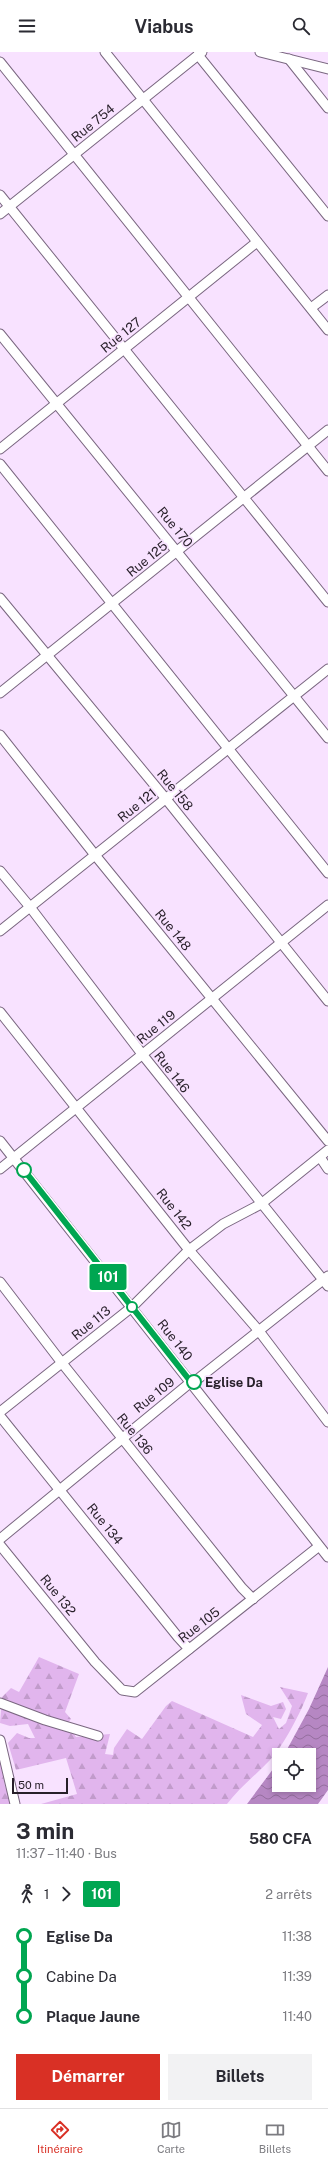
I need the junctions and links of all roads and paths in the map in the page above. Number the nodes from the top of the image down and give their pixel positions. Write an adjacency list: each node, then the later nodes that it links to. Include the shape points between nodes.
1 (105, 52): 7 (street)
2 (260, 52): 4 (street)
3 (200, 54): 7 (street, Rue 754); 13 (street)
4 (289, 59): 6 (street); 8 (street)
5 (0, 62): 9 (street)
6 (328, 68)
7 (143, 99): 9 (street, Rue 754); 14 (street)
8 (328, 108)
9 (74, 155): 11 (street, Rue 754); 16 (street)
10 (0, 195): 11 (street)
11 (10, 207): 12 (street, Rue 754); 20 (street)
12 (0, 214)
13 (328, 216)
14 (258, 242): 16 (street, Rue 127); 17 (street)
15 (328, 295): 17 (street)
16 (188, 297): 20 (street, Rue 127); 23 (street)
17 (311, 308): 18 (street)
18 (328, 330)
19 (0, 334): 21 (street, Rue 170)
20 (124, 349): 21 (street, Rue 127); 27 (street)
21 (57, 403): 24 (street, Rue 127); 28 (street, Rue 170)
22 (328, 430): 23 (street, Rue 125)
23 (308, 446): 26 (street); 27 (street, Rue 125)
24 (0, 449)
25 (0, 464): 31 (street)
26 (328, 471)
27 (244, 498): 28 (street, Rue 125); 30 (street)
28 (178, 551): 31 (street, Rue 125); 35 (street, Rue 170)
29 (0, 598): 32 (street, Rue 158)
30 (328, 602)
31 (111, 604): 32 (street, Rue 125); 38 (street)
32 (46, 656): 34 (street, Rue 125); 39 (street, Rue 158)
33 (328, 669): 35 (street, Rue 121)
34 (0, 693)
35 (294, 696): 37 (street, Rue 170); 38 (street, Rue 121)
36 (0, 735): 40 (street, Rue 148)
37 (328, 738)
38 (228, 749): 39 (street, Rue 121); 42 (street)
39 (166, 799): 40 (street, Rue 121); 46 (street, Rue 158)
40 (95, 855): 44 (street, Rue 121); 47 (street, Rue 148)
41 (0, 871): 44 (street, Rue 146)
42 (328, 873)
43 (328, 905): 46 (street, Rue 119)
44 (30, 907): 45 (street, Rue 121); 50 (street, Rue 146)
45 (0, 932)
46 (282, 942): 47 (street, Rue 119); 48 (street, Rue 158)
47 (212, 998): 50 (street, Rue 119); 53 (street, Rue 148)
48 (328, 1001)
49 (0, 1012): 51 (street, Rue 142)
50 (142, 1054): 51 (street, Rue 119); 59 (street, Rue 146)
51 (76, 1108): 56 (street, Rue 119); 60 (street, Rue 142)
52 (0, 1141): 56 (street, Rue 140)
53 (328, 1141)
54 (328, 1150): 55 (street, Rue 113)
55 (320, 1157): 58 (street); 59 (street, Rue 113)
56 (14, 1158): 57 (street, Rue 119); 63 (street, Rue 140)
57 (0, 1169)
58 (328, 1169)
59 (261, 1204): 60 (street, Rue 113, via 223,1224); 61 (street, Rue 146)
60 (189, 1250): 63 (street, Rue 113); 64 (street, Rue 142)
61 (326, 1281): 64 (street, Rue 109)
62 (0, 1282): 65 (street, Rue 136)
63 (132, 1307): 65 (street, Rue 113); 66 (street, Rue 140)
64 (259, 1331): 66 (street, Rue 109); 69 (street, Rue 142)
65 (62, 1363): 67 (street, Rue 113); 70 (street, Rue 136)
66 (191, 1382): 70 (street, Rue 109); 74 (street, Rue 140)
67 (0, 1412)
68 (0, 1416): 71 (street, Rue 134)
69 (328, 1422)
70 (122, 1437): 71 (street, Rue 109); 76 (street, Rue 136)
71 (60, 1490): 72 (street, Rue 109); 77 (street, Rue 134)
72 (0, 1539)
73 (0, 1545): 78 (street, Rue 132)
74 (318, 1547): 75 (street, Rue 140); 76 (street, Rue 105)
75 (328, 1557)
76 (253, 1599): 77 (street, Rue 105)
77 (189, 1649): 78 (street, Rue 105, via 135,1692 122,1690)
78 (95, 1662)
79 (0, 1703): 80 (street)
80 (98, 1736)
81 (0, 1740): 82 (street)
82 (4, 1770): 83 (street)
83 (16, 1804)

